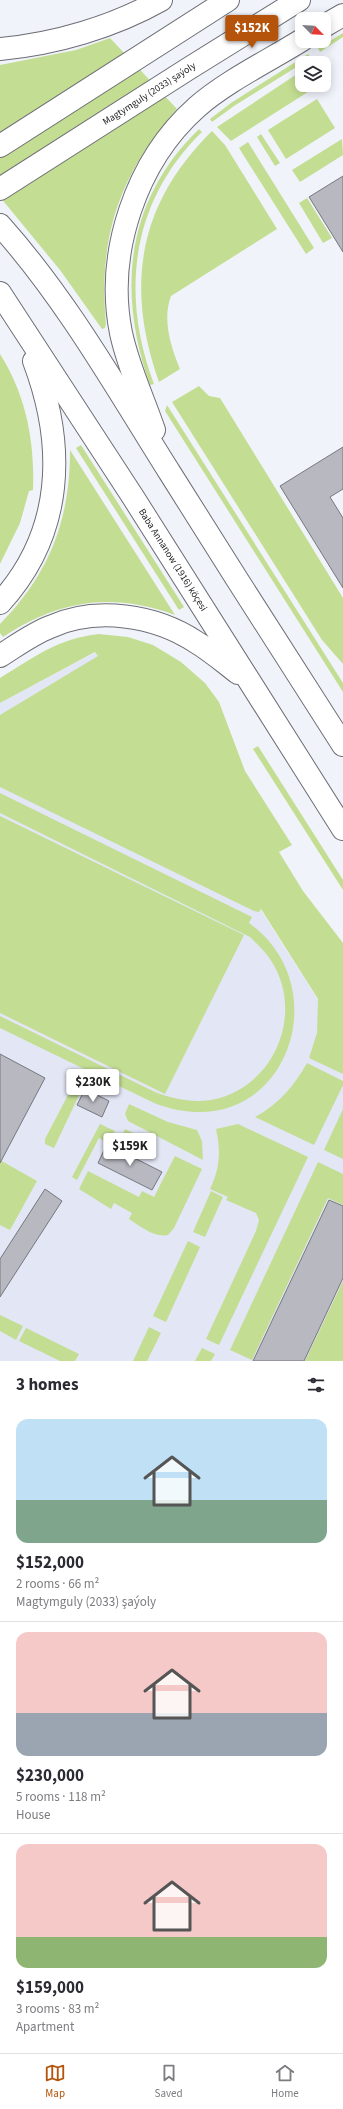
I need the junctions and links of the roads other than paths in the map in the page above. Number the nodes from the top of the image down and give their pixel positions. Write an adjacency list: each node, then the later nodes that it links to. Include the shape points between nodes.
1 (162, 0): 7 (main road, via 114,24 54,40)
2 (228, 0): 8 (main road)
3 (299, 0): 9 (main road, Magtymguly (2033) şaýoly)
4 (343, 14): 5 (main road)
5 (331, 22)
6 (295, 44): 13 (main road, via 216,93 192,112 163,147 151,167 124,229 116,273 121,333 132,374)
7 (0, 49)
8 (0, 146)
9 (0, 189)
10 (0, 225): 13 (main road, via 60,301 112,378)
11 (0, 293): 12 (main road, Baba Annanow (1916) köçesi)
12 (19, 320): 14 (main road, via 46,391 52,417 54,473 51,504 39,546 20,579); 16 (main road, Baba Annanow (1916) köçesi)
13 (169, 472): 17 (main road)
14 (0, 603)
15 (0, 656): 16 (main road, via 37,633 64,622 83,618 123,617 155,623 182,634)
16 (248, 680): 18 (main road, Baba Annanow (1916) köçesi)
17 (343, 745)
18 (343, 829)

